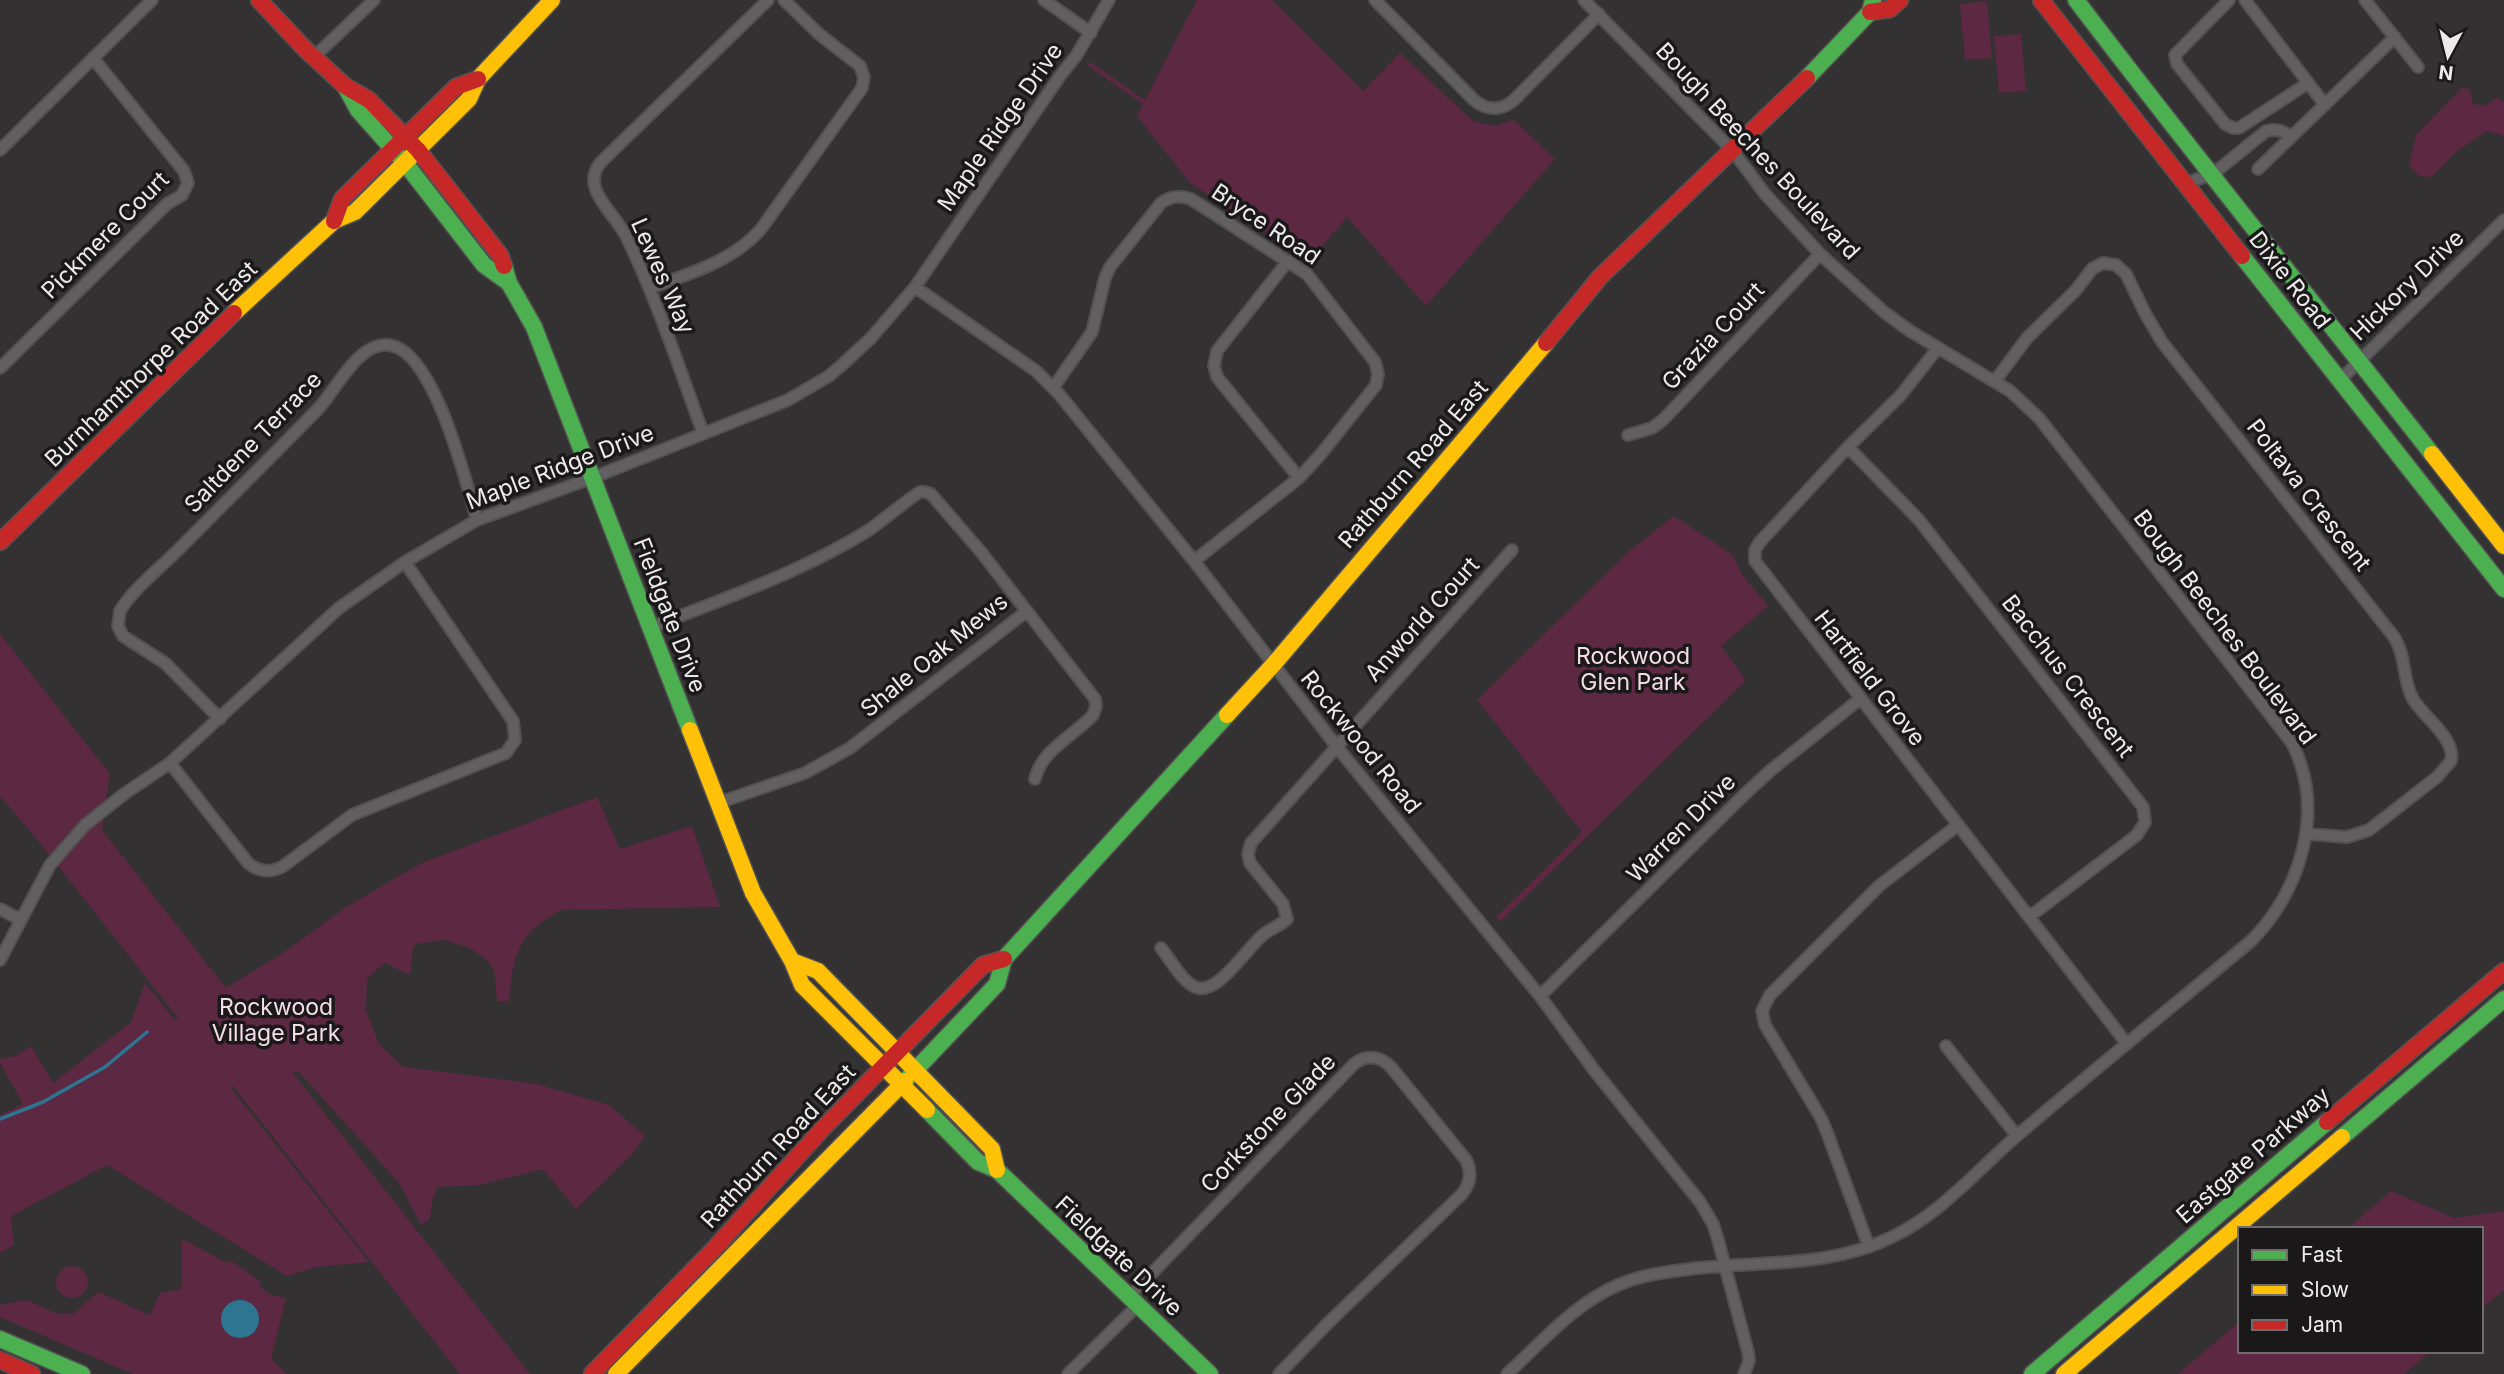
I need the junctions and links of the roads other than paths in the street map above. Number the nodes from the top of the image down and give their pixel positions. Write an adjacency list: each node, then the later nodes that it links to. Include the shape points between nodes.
1 (152, 0): 22 (street)
2 (259, 0): 21 (street, Fieldgate Drive)
3 (374, 0): 21 (street)
4 (552, 0): 24 (street, Burnhamthorpe Road East)
5 (768, 0): 44 (street, Lewes Way, via 594,172 593,188 625,233)
6 (784, 0): 44 (street, via 860,66 862,88 749,242 718,261)
7 (1044, 0): 19 (street)
8 (1109, 0): 19 (street, Maple Ridge Drive)
9 (1375, 0): 18 (street, via 1474,100 1491,108 1512,102)
10 (1584, 0): 18 (street, Bough Beeches Boulevard)
11 (1900, 0): 17 (street, Rathburn Road East, via 1890,9)
12 (2041, 0): 37 (street, Dixie Road)
13 (2076, 0): 35 (street, Dixie Road, via 2161,112)
14 (2229, 0): 25 (street, via 2175,55 2177,64 2225,124 2238,128)
15 (2245, 0): 25 (street)
16 (2365, 0): 20 (street)
17 (1871, 6): 33 (street, Rathburn Road East)
18 (1599, 14): 33 (street, Bough Beeches Boulevard)
19 (1091, 33): 43 (street, Maple Ridge Drive)
20 (2395, 37): 23 (street); 27 (street)
21 (314, 57): 26 (street, Fieldgate Drive)
22 (93, 58): 31 (street); 47 (street, Pickmere Court, via 184,171 188,183 182,195 167,204)
23 (2418, 67)
24 (478, 79): 28 (street, Burnhamthorpe Road East, via 456,87); 32 (street, Burnhamthorpe Road East, via 469,99)
25 (2308, 83): 27 (street)
26 (345, 86): 28 (street, Fieldgate Drive, via 369,100); 30 (street, Fieldgate Drive, via 358,110)
27 (2325, 105): 29 (street)
28 (406, 137): 30 (street, Burnhamthorpe Road East); 32 (street, Fieldgate Drive)
29 (2291, 137): 35 (street, via 2275,129 2266,131); 36 (street)
30 (393, 149): 34 (street, Fieldgate Drive); 39 (street, Burnhamthorpe Road East, via 342,199)
31 (0, 150)
32 (418, 150): 34 (street, Burnhamthorpe Road East); 42 (street, Fieldgate Drive, via 500,255)
33 (1733, 151): 40 (street, Bough Beeches Boulevard); 65 (street, Rathburn Road East, via 1600,277)
34 (405, 163): 39 (street, Burnhamthorpe Road East, via 355,212); 42 (street, Fieldgate Drive, via 484,265)
35 (2218, 169): 37 (street); 46 (street, Dixie Road)
36 (2258, 169)
37 (2186, 183): 48 (street, Dixie Road)
38 (2504, 219): 46 (street, Hickory Drive)
39 (334, 221): 57 (street, Burnhamthorpe Road East)
40 (1820, 254): 45 (street, Bough Beeches Boulevard, via 1884,312); 52 (street, Grazia Court, via 1663,420)
41 (1288, 261): 50 (street, Bryce Road, via 1191,199 1166,200 1110,267 1092,332); 55 (street, via 1217,351 1214,366 1217,377); 55 (street, Bryce Road, via 1311,278 1372,358 1378,374 1372,390)
42 (509, 283): 54 (street, Fieldgate Drive, via 534,327)
43 (915, 287): 50 (street, Rockwood Road, via 1036,371); 51 (street, Maple Ridge Drive, via 871,338 829,376 788,400)
44 (650, 288): 51 (street, Lewes Way)
45 (1938, 348): 49 (street, Bough Beeches Boulevard); 53 (street, Hartfield Grove, via 1900,396)
46 (2359, 361): 48 (street, Hickory Drive); 58 (street, Dixie Road)
47 (0, 368)
48 (2340, 380): 62 (street, Dixie Road)
49 (1995, 381): 73 (street, Bough Beeches Boulevard, via 2039,418 2292,743 2304,773); 73 (street, Poltava Crescent, via 2027,338 2092,269 2103,263 2118,266 2129,278 2162,342 2394,637 2404,657 2410,694 2451,746 2451,761 2369,830 2347,837)
50 (1053, 388): 60 (street, Rockwood Road)
51 (703, 433): 54 (street, Maple Ridge Drive)
52 (1628, 435)
53 (1848, 447): 66 (street, Hartfield Grove, via 1759,542 1755,557); 75 (street, Bacchus Crescent, via 1919,520 2143,807 2145,822 2137,835)
54 (592, 478): 56 (street, Maple Ridge Drive); 64 (street, Fieldgate Drive)
55 (1299, 478): 60 (street, Bryce Road)
56 (477, 520): 61 (street, Maple Ridge Drive); 67 (street, Saltdene Terrace, via 444,410 422,371 405,352 390,345 373,348 352,364 323,405 120,611 118,626 123,636 165,663)
57 (0, 542)
58 (2504, 546)
59 (1512, 550): 68 (street, Anworld Court)
60 (1194, 561): 65 (street, Rockwood Road)
61 (405, 562): 67 (street, Maple Ridge Drive, via 339,608); 69 (street, via 509,715 515,736 506,753 352,815 282,867 268,871 246,860)
62 (2504, 589)
63 (1027, 611): 64 (street, Shale Oak Mews, via 939,501 920,492 847,543 767,582); 70 (street, via 1093,695 1096,706 1092,717 1042,762); 71 (street, Shale Oak Mews, via 849,748 805,773)
64 (652, 627): 71 (street, Fieldgate Drive)
65 (1273, 664): 68 (street, Rockwood Road); 78 (street, Rathburn Road East)
66 (1860, 699): 72 (street, Hartfield Grove); 82 (street, Warren Drive, via 1754,786)
67 (220, 719): 69 (street, Maple Ridge Drive)
68 (1337, 747): 77 (street, Anworld Court, via 1249,848 1250,863 1283,904 1287,919 1264,934 1218,983 1207,988 1189,983); 82 (street, Rockwood Road)
69 (170, 763): 76 (street, Maple Ridge Drive, via 85,825 50,865)
70 (1035, 779)
71 (718, 803): 80 (street, Fieldgate Drive, via 753,893)
72 (1958, 825): 75 (street, Hartfield Grove); 92 (street, via 1879,886 1770,995 1763,1008 1765,1025 1821,1118)
73 (2307, 834): 84 (street, Bough Beeches Boulevard, via 2289,888 2261,931)
74 (0, 909): 76 (street)
75 (2029, 917): 84 (street, Hartfield Grove)
76 (21, 920): 79 (street, Maple Ridge Drive)
77 (1161, 948)
78 (1004, 959): 86 (street, Rathburn Road East, via 983,965); 88 (street, Rathburn Road East, via 997,984)
79 (0, 960)
80 (792, 961): 86 (street, Fieldgate Drive, via 818,971); 87 (street, Fieldgate Drive, via 802,985)
81 (2504, 971): 106 (street, Eastgate Parkway)
82 (1540, 996): 93 (street, Rockwood Road, via 1700,1202 1713,1224)
83 (2504, 999): 107 (street, Eastgate Parkway)
84 (2127, 1044): 90 (street, Bough Beeches Boulevard)
85 (1946, 1046): 90 (street)
86 (897, 1052): 87 (street, Rathburn Road East); 88 (street, Fieldgate Drive)
87 (883, 1066): 89 (street, Fieldgate Drive); 99 (street, Rathburn Road East)
88 (915, 1070): 89 (street, Rathburn Road East); 91 (street, Fieldgate Drive, via 992,1149)
89 (901, 1084): 91 (street, Fieldgate Drive, via 978,1162); 100 (street, Rathburn Road East)
90 (2017, 1136): 92 (street, Bough Beeches Boulevard, via 1926,1217)
91 (997, 1170): 94 (street, Fieldgate Drive)
92 (1869, 1247): 93 (street, Bough Beeches Boulevard, via 1822,1259)
93 (1725, 1265): 104 (street, Bough Beeches Boulevard, via 1655,1274 1607,1291 1574,1312); 105 (street, Rockwood Road, via 1749,1356)
94 (1134, 1301): 101 (street); 102 (street, Fieldgate Drive); 103 (street, Corkstone Glade, via 1354,1064 1371,1057 1383,1060 1466,1160 1469,1184)
95 (0, 1339): 98 (street)
96 (0, 1360): 97 (street)
97 (32, 1374)
98 (82, 1374)
99 (592, 1374)
100 (616, 1374)
101 (1069, 1374)
102 (1210, 1374)
103 (1279, 1374)
104 (1507, 1374)
105 (1744, 1374)
106 (2032, 1374)
107 (2064, 1374)

